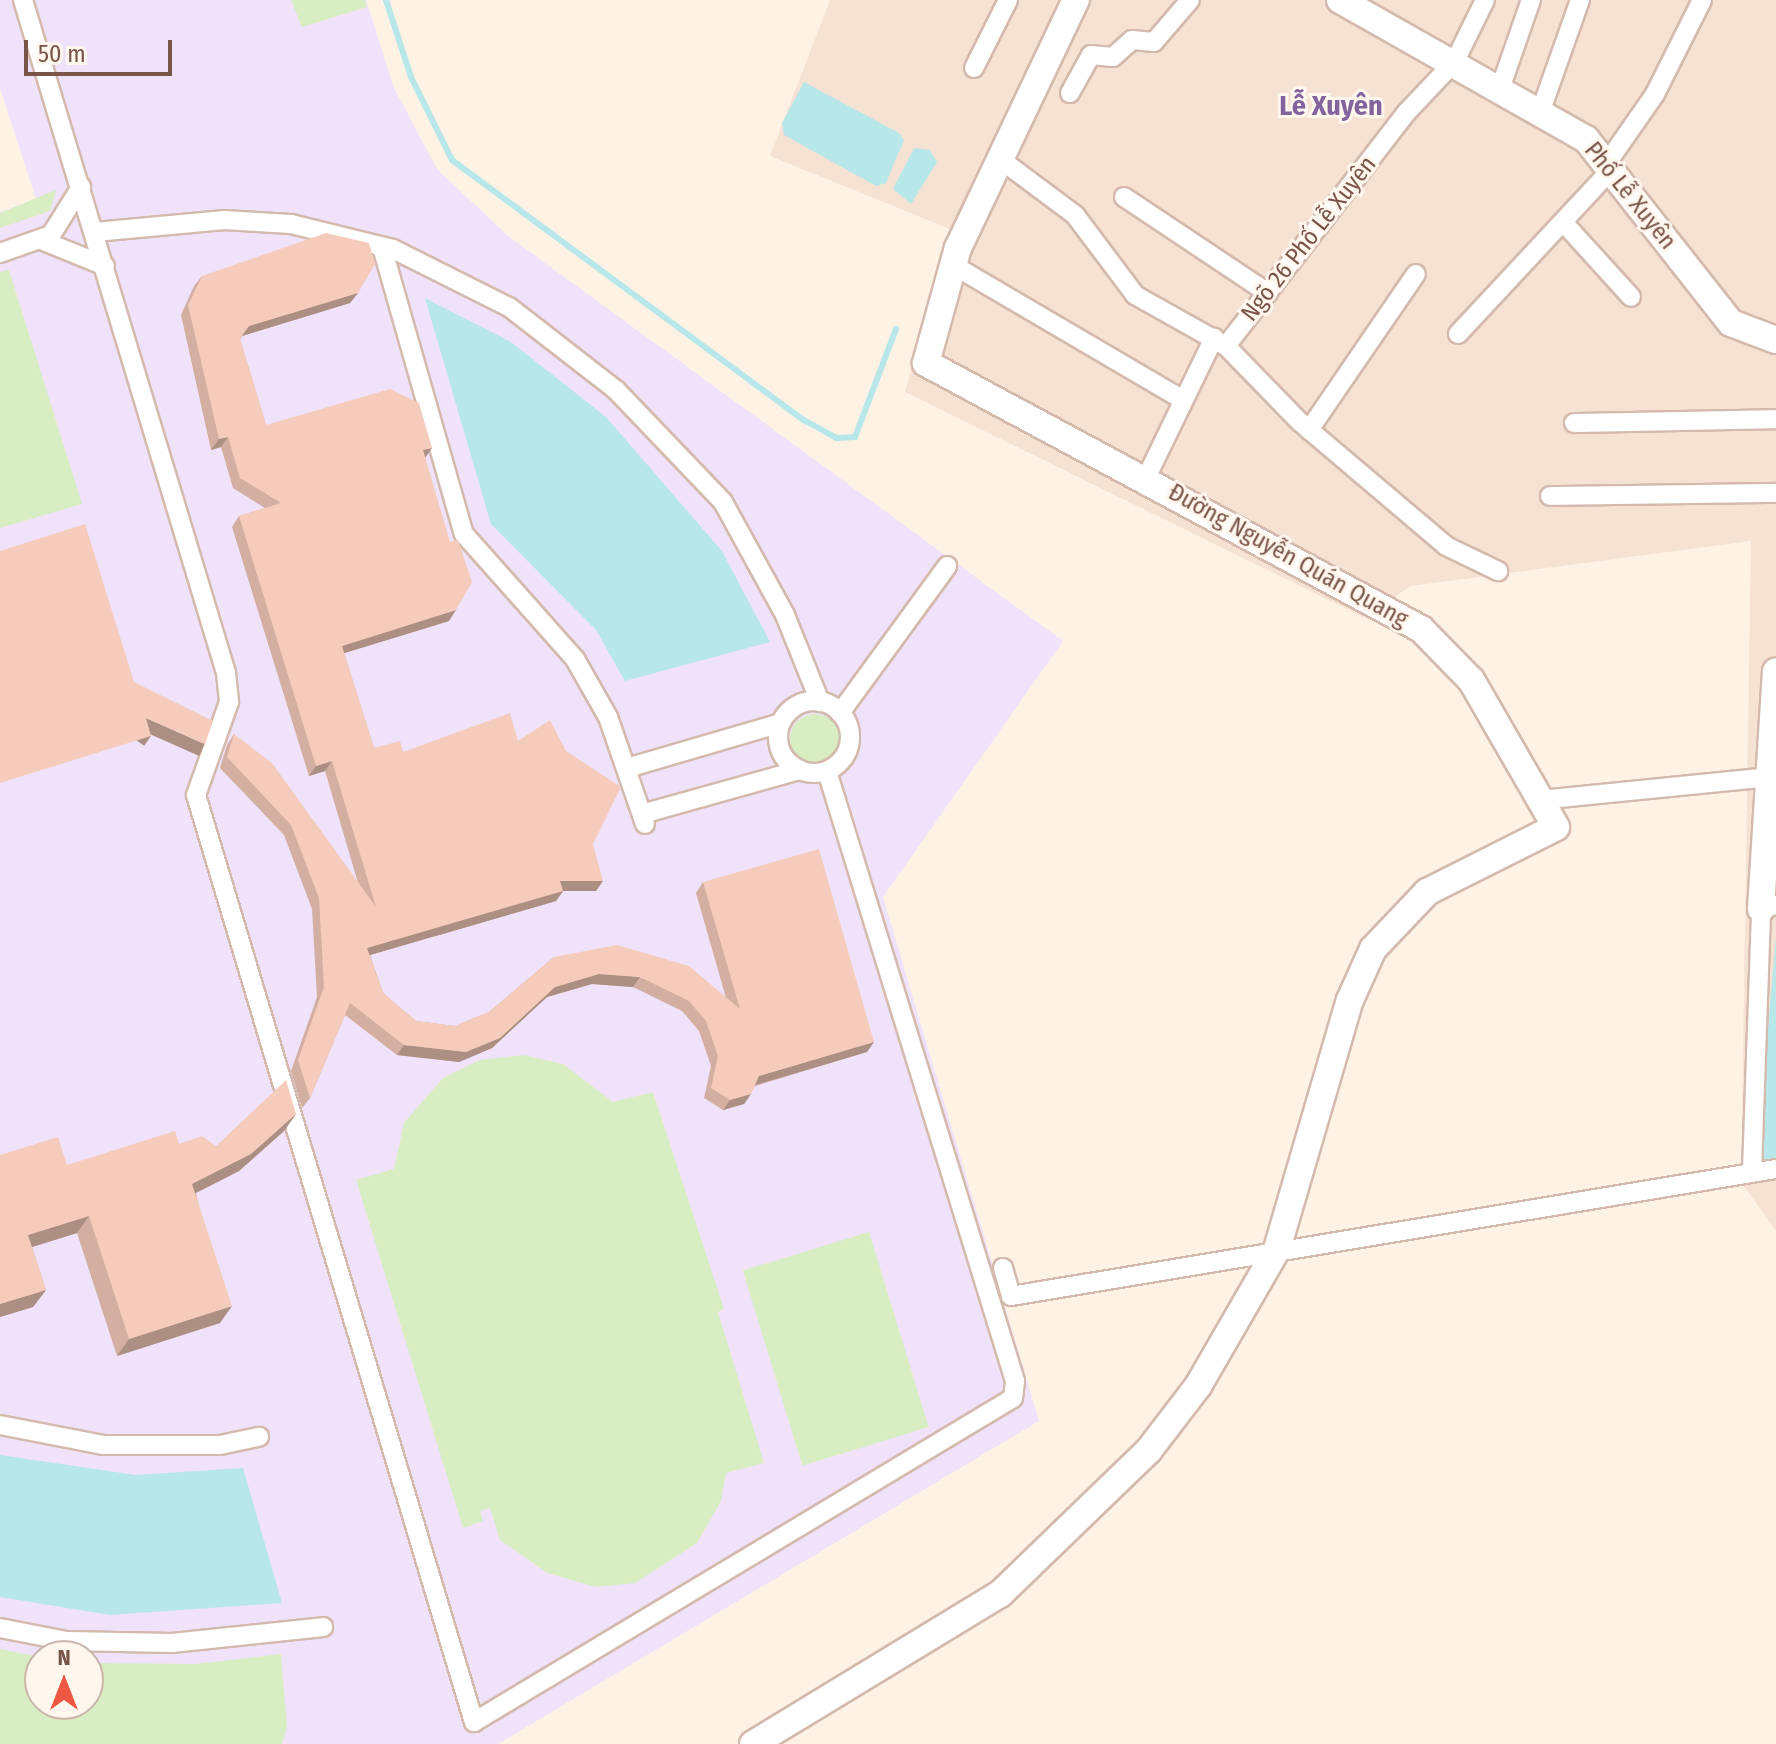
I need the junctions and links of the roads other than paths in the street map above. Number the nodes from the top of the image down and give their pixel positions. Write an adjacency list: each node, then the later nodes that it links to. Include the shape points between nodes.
1 (23, 0): 18 (street)
2 (1008, 0): 12 (street)
3 (1076, 0): 16 (street, Đường Nguyễn Quán Quang)
4 (1190, 0): 14 (street, via 1154,42 1132,40 1113,57 1091,55)
5 (1340, 0): 10 (street, Phố Lễ Xuyên)
6 (1485, 0): 11 (street, Ngõ 26 Phố Lễ Xuyên)
7 (1531, 0): 13 (street)
8 (1580, 0): 15 (street)
9 (1702, 0): 17 (street, via 1655,94)
10 (1378, 8): 11 (street, Phố Lễ Xuyên)
11 (1455, 61): 13 (street, Phố Lễ Xuyên); 28 (street, Ngõ 26 Phố Lễ Xuyên)
12 (974, 68)
13 (1501, 86): 15 (street, Phố Lễ Xuyên)
14 (1070, 93)
15 (1541, 110): 17 (street, Phố Lễ Xuyên, via 1586,139)
16 (1000, 159): 25 (street, Đường Nguyễn Quán Quang); 32 (street, via 1075,215 1135,295)
17 (1610, 166): 20 (street); 31 (street, Phố Lễ Xuyên, via 1731,323)
18 (81, 187): 21 (street); 22 (street, via 66,219)
19 (1124, 197): 28 (street)
20 (1563, 222): 29 (street); 30 (street)
21 (95, 232): 23 (street, via 224,220 291,224); 26 (street)
22 (41, 240): 24 (street); 26 (street)
23 (382, 247): 43 (street, via 450,274 522,316 662,435 743,532); 46 (street, via 464,534 575,659)
24 (0, 253)
25 (953, 265): 33 (street); 37 (street, Đường Nguyễn Quán Quang, via 926,363)
26 (105, 266): 48 (street, via 226,673 229,702 196,795 474,1722 1013,1398 1015,1381)
27 (1416, 274): 36 (street)
28 (1268, 293): 32 (street, Ngõ 26 Phố Lễ Xuyên)
29 (1631, 297)
30 (1458, 334)
31 (1776, 340)
32 (1220, 342): 33 (street, Ngõ 26 Phố Lễ Xuyên); 36 (street)
33 (1180, 398): 37 (street, Ngõ 26 Phố Lễ Xuyên)
34 (1776, 419): 35 (street)
35 (1574, 423)
36 (1309, 430): 41 (street, via 1446,546)
37 (1146, 478): 50 (street, Đường Nguyễn Quán Quang, via 1421,629 1471,680)
38 (1776, 493): 39 (street)
39 (1550, 496)
40 (947, 566): 44 (street)
41 (1498, 571)
42 (1776, 671): 49 (street)
43 (820, 702): 44 (street); 45 (street, via 799,705)
44 (840, 713): 48 (street, via 850,744)
45 (781, 723): 46 (street); 47 (street, via 781,752)
46 (627, 768): 47 (street, via 643,819)
47 (800, 770): 48 (street)
48 (827, 771)
49 (1769, 777): 50 (street); 51 (street)
50 (1540, 800): 53 (street, Đường Nguyễn Quán Quang, via 1556,827 1427,892 1373,949 1350,1000)
51 (1768, 907): 52 (street)
52 (1768, 1173): 53 (street)
53 (1277, 1249): 54 (street, via 1011,1296); 59 (street, Đường Nguyễn Quán Quang, via 1198,1386 1106,1498 1049,1553 976,1610)
54 (1003, 1268)
55 (0, 1425): 56 (street, via 104,1445 220,1445)
56 (259, 1437)
57 (323, 1627): 58 (street, via 172,1643 67,1641)
58 (0, 1628)
59 (753, 1744)

